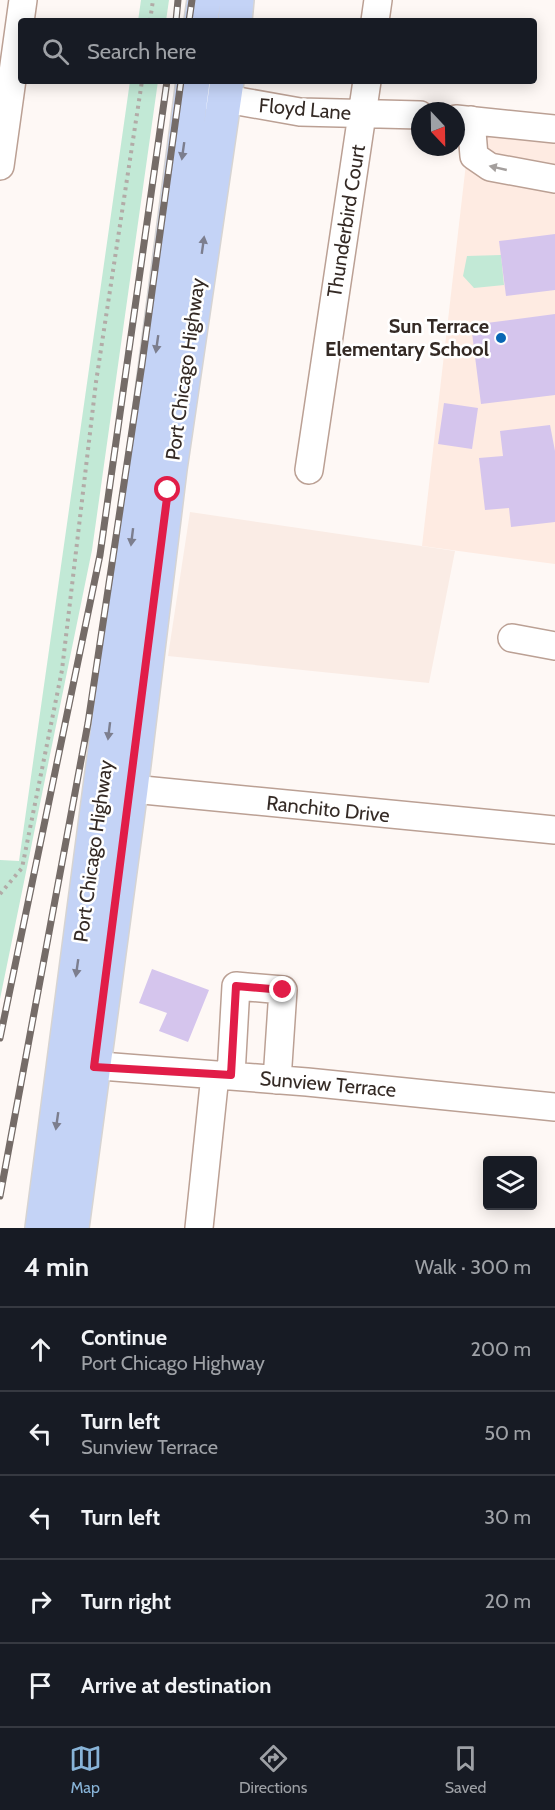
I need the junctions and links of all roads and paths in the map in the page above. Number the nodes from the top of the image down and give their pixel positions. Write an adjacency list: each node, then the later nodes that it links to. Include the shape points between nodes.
1 (23, 0): 6 (street)
2 (153, 0): 7 (path)
3 (204, 0): 8 (main road)
4 (237, 0): 9 (main road)
5 (378, 0): 10 (street)
6 (20, 18)
7 (150, 18)
8 (201, 18)
9 (235, 18)
10 (375, 18)
11 (18, 30): 19 (street)
12 (142, 84): 29 (path, via 96,382 62,670 21,868)
13 (367, 84): 16 (street, Thunderbird Court)
14 (192, 87): 15 (street, Floyd Lane); 27 (main road, Port Chicago Highway, one-way to 27)
15 (225, 90): 16 (street, Floyd Lane, via 300,112); 27 (main road, Port Chicago Highway, one-way to 15, via 170,469)
16 (362, 114): 17 (street, Floyd Lane); 24 (street, Thunderbird Court)
17 (411, 115)
18 (465, 119): 21 (street)
19 (3, 121): 22 (street)
20 (465, 123): 23 (street, one-way to 20, via 490,167 474,156)
21 (555, 129)
22 (0, 166)
23 (555, 179)
24 (309, 470)
25 (512, 638): 26 (street)
26 (555, 646)
27 (117, 788): 28 (street, Ranchito Drive); 30 (main road, Port Chicago Highway)
28 (555, 830)
29 (0, 894)
30 (79, 1065): 31 (street, Sunview Terrace); 34 (main road, Port Chicago Highway, one-way to 34); 35 (main road, Port Chicago Highway)
31 (223, 1075): 32 (street, Sunview Terrace); 32 (street, via 236,986 283,990); 36 (street)
32 (277, 1080): 33 (street, Sunview Terrace)
33 (555, 1107)
34 (42, 1228)
35 (72, 1228)
36 (199, 1228)

